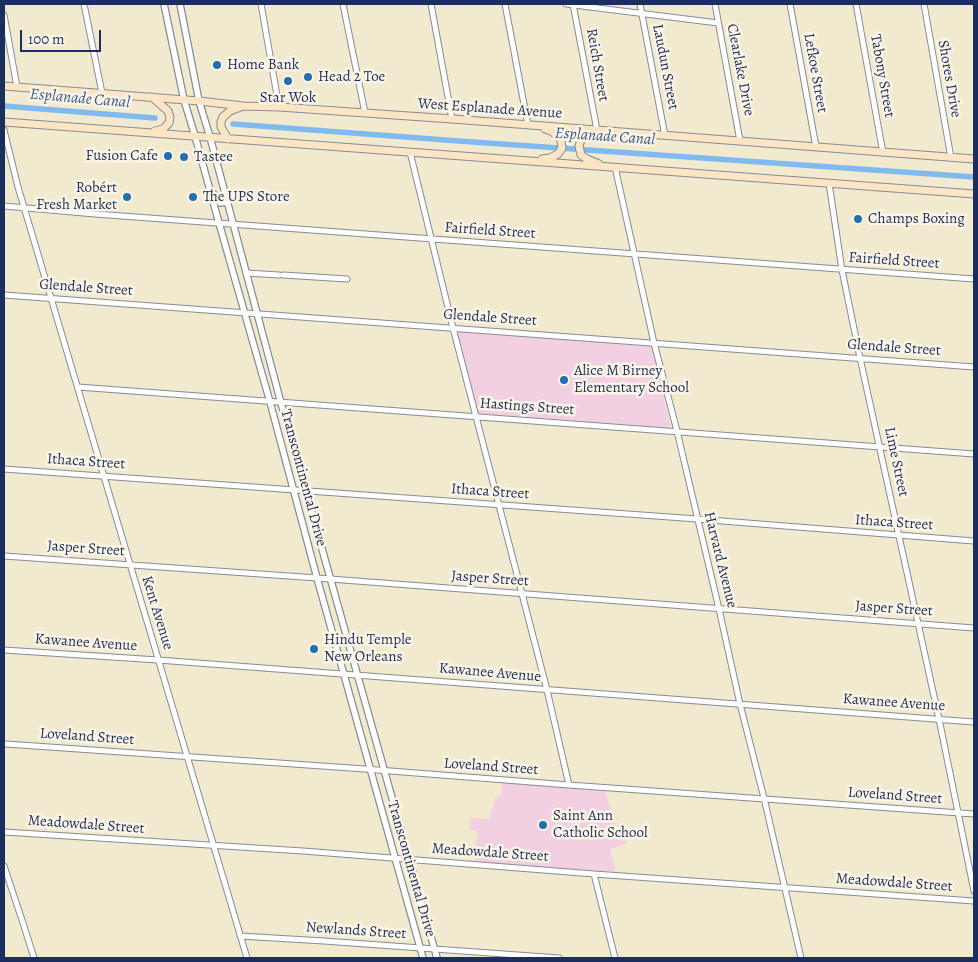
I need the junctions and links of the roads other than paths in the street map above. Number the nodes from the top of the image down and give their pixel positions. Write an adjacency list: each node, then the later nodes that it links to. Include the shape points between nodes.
1 (84, 4): 20 (street)
2 (164, 4): 22 (street, Transcontinental Drive)
3 (180, 4): 23 (street, Transcontinental Drive)
4 (261, 4): 25 (street)
5 (343, 4): 26 (street)
6 (431, 4): 27 (street)
7 (505, 4): 29 (street)
8 (566, 4): 9 (street)
9 (573, 4): 15 (street); 32 (street, Reich Street)
10 (640, 4): 15 (street, Laudun Street)
11 (715, 4): 17 (street, Clearlake Drive)
12 (790, 4): 40 (street, Lefkoe Street)
13 (856, 4): 42 (street, Tabony Street)
14 (924, 4): 43 (street, Shores Drive)
15 (642, 13): 17 (street); 36 (street, Laudun Street)
16 (4, 16): 19 (street)
17 (718, 23): 39 (street, Clearlake Drive)
18 (4, 86): 19 (main road, West Esplanade Avenue)
19 (17, 87): 20 (main road, West Esplanade Avenue)
20 (102, 94): 21 (main road, West Esplanade Avenue)
21 (152, 97): 22 (main road, West Esplanade Avenue); 33 (main road, via 168,111 170,117 163,129)
22 (184, 100): 23 (main road, West Esplanade Avenue); 35 (street, Transcontinental Drive)
23 (199, 100): 24 (main road, West Esplanade Avenue); 37 (street, Transcontinental Drive)
24 (244, 106): 25 (main road, West Esplanade Avenue); 38 (main road, via 223,117 221,127)
25 (279, 107): 26 (main road, West Esplanade Avenue)
26 (365, 113): 27 (main road, West Esplanade Avenue)
27 (452, 120): 29 (main road, West Esplanade Avenue)
28 (4, 122): 33 (main road)
29 (528, 125): 30 (main road, West Esplanade Avenue)
30 (537, 126): 32 (main road, West Esplanade Avenue); 45 (main road, via 558,136 560,151 550,158)
31 (4, 130): 53 (street, Kent Avenue)
32 (596, 130): 34 (main road, West Esplanade Avenue)
33 (147, 133): 35 (main road)
34 (647, 134): 36 (main road, West Esplanade Avenue); 46 (main road, via 633,137 591,135 581,140 581,155)
35 (195, 136): 37 (main road); 49 (street, Transcontinental Drive)
36 (665, 136): 39 (main road, West Esplanade Avenue)
37 (210, 137): 38 (main road); 51 (street, Transcontinental Drive)
38 (228, 138): 41 (main road)
39 (740, 141): 40 (main road, West Esplanade Avenue)
40 (816, 147): 42 (main road, West Esplanade Avenue)
41 (410, 152): 45 (main road); 56 (street)
42 (883, 152): 43 (main road, West Esplanade Avenue)
43 (951, 158): 44 (main road, West Esplanade Avenue)
44 (974, 159)
45 (524, 160): 46 (main road)
46 (606, 167): 47 (main road)
47 (615, 167): 48 (main road); 57 (street, Harvard Avenue)
48 (829, 183): 50 (main road); 58 (street, Lime Street)
49 (210, 190): 51 (street, via 220,203); 54 (street, Transcontinental Drive)
50 (974, 194)
51 (227, 202): 55 (street, Transcontinental Drive)
52 (4, 206): 53 (street, Fairfield Street)
53 (24, 207): 54 (street, Fairfield Street); 63 (street, Kent Avenue)
54 (218, 223): 55 (street, Fairfield Street); 64 (street, Transcontinental Drive)
55 (233, 224): 56 (street, Fairfield Street); 59 (street, Transcontinental Drive)
56 (431, 239): 57 (street, Fairfield Street); 66 (street)
57 (634, 255): 58 (street, Fairfield Street); 67 (street, Harvard Avenue)
58 (842, 270): 61 (street, Fairfield Street); 68 (street, Lime Street)
59 (246, 273): 60 (street); 65 (street, Transcontinental Drive)
60 (347, 279)
61 (974, 279)
62 (4, 295): 63 (street, Glendale Street)
63 (51, 297): 64 (street, Glendale Street); 70 (street, Kent Avenue)
64 (244, 313): 65 (street, Glendale Street); 71 (street, Transcontinental Drive)
65 (258, 314): 66 (street, Glendale Street); 72 (street, Transcontinental Drive)
66 (453, 328): 67 (street, Glendale Street); 73 (street)
67 (654, 343): 68 (street, Glendale Street); 74 (street, Harvard Avenue)
68 (860, 358): 69 (street, Glendale Street); 75 (street, Lime Street)
69 (974, 367)
70 (78, 387): 71 (street, Hastings Street); 78 (street, Kent Avenue)
71 (270, 402): 72 (street, Hastings Street); 79 (street, Transcontinental Drive)
72 (281, 403): 73 (street, Hastings Street); 80 (street, Transcontinental Drive)
73 (476, 416): 74 (street, Hastings Street); 81 (street)
74 (677, 432): 75 (street, Hastings Street); 82 (street, Harvard Avenue)
75 (880, 447): 76 (street, Hastings Street); 83 (street, Lime Street)
76 (974, 454)
77 (4, 469): 78 (street, Ithaca Street)
78 (104, 476): 79 (street, Ithaca Street); 86 (street, Kent Avenue)
79 (294, 490): 80 (street, Ithaca Street); 87 (street, Transcontinental Drive)
80 (307, 491): 81 (street, Ithaca Street); 88 (street, Transcontinental Drive)
81 (500, 506): 82 (street, Ithaca Street); 89 (street)
82 (697, 519): 83 (street, Ithaca Street); 90 (street, Harvard Avenue)
83 (898, 536): 84 (street, Ithaca Street); 91 (street, Lime Street)
84 (974, 541)
85 (4, 556): 86 (street, Jasper Street)
86 (129, 565): 87 (street, Jasper Street); 94 (street, Kent Avenue)
87 (317, 578): 88 (street, Jasper Street); 95 (street, Transcontinental Drive)
88 (331, 579): 89 (street, Jasper Street); 96 (street, Transcontinental Drive)
89 (522, 594): 90 (street, Jasper Street); 97 (street)
90 (719, 609): 91 (street, Jasper Street); 98 (street, Harvard Avenue)
91 (918, 624): 92 (street, Jasper Street); 99 (street, Lime Street)
92 (974, 628)
93 (4, 650): 94 (street, Kawanee Avenue)
94 (158, 660): 95 (street, Kawanee Avenue); 102 (street, Kent Avenue)
95 (344, 674): 96 (street, Kawanee Avenue); 103 (street, Transcontinental Drive)
96 (358, 675): 97 (street, Kawanee Avenue); 104 (street, Transcontinental Drive)
97 (547, 690): 98 (street, Kawanee Avenue); 105 (street)
98 (740, 704): 99 (street, Kawanee Avenue); 106 (street, Harvard Avenue)
99 (939, 719): 100 (street, Kawanee Avenue); 107 (street, Lime Street)
100 (974, 722)
101 (6, 744): 102 (street, Loveland Street)
102 (187, 757): 103 (street, Loveland Street); 110 (street, Kent Avenue)
103 (371, 769): 104 (street, Loveland Street); 111 (street, Transcontinental Drive)
104 (384, 771): 105 (street, Loveland Street); 112 (street, Transcontinental Drive)
105 (569, 785): 106 (street, Loveland Street)
106 (764, 798): 107 (street, Loveland Street); 115 (street, Harvard Avenue)
107 (957, 813): 108 (street, Loveland Street); 116 (street, Lime Street)
108 (974, 814)
109 (4, 832): 110 (street, Meadowdale Street)
110 (214, 845): 111 (street, Meadowdale Street); 118 (street, Kent Avenue)
111 (395, 858): 112 (street, Meadowdale Street); 119 (street, Transcontinental Drive)
112 (409, 859): 114 (street, Meadowdale Street); 120 (street, Transcontinental Drive)
113 (4, 866): 121 (street)
114 (594, 874): 115 (street, Meadowdale Street); 126 (street)
115 (784, 887): 117 (street, Meadowdale Street); 127 (street, Harvard Avenue)
116 (974, 892)
117 (974, 901)
118 (240, 936): 119 (street, Newlands Street); 122 (street, Kent Avenue)
119 (420, 948): 120 (street, Newlands Street); 123 (street, Transcontinental Drive)
120 (434, 949): 124 (street, Transcontinental Drive); 125 (street, Newlands Street)
121 (34, 958)
122 (247, 958)
123 (423, 958)
124 (437, 958)
125 (559, 958)
126 (615, 958)
127 (801, 958)

